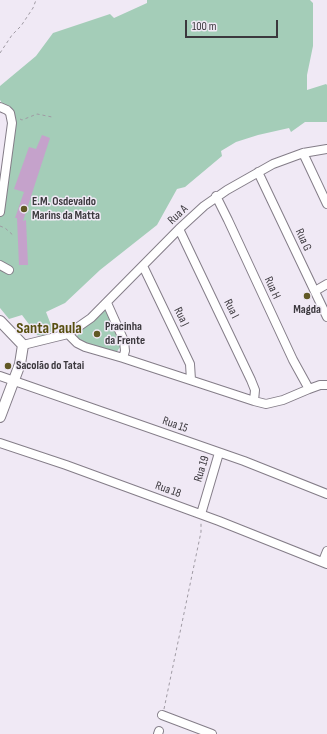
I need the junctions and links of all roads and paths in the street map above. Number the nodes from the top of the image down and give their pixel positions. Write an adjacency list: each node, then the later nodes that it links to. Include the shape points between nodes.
1 (36, 0): 2 (path, via 21,26)
2 (0, 53)
3 (0, 107): 4 (street)
4 (11, 117): 5 (path, via 22,120 37,114); 11 (street, via 11,135)
5 (52, 117)
6 (327, 149): 7 (street, Rua A)
7 (303, 153): 8 (street, Rua A); 10 (street)
8 (258, 172): 9 (street, Rua A); 19 (street, Rua G)
9 (216, 196): 13 (street, Rua A); 30 (street, Rua H)
10 (327, 204)
11 (0, 212)
12 (0, 226): 14 (path)
13 (179, 229): 16 (street, Rua A); 31 (street, Rua I, via 254,385)
14 (14, 236)
15 (0, 265): 17 (street)
16 (143, 266): 20 (street, Rua A); 27 (street, Rua J, via 190,364)
17 (9, 270)
18 (327, 284): 19 (street)
19 (315, 291): 21 (street, Rua G)
20 (107, 303): 23 (street, Rua A); 25 (street, via 124,341)
21 (327, 317)
22 (0, 321): 24 (main road)
23 (68, 334): 24 (street, Rua A); 25 (street, via 85,347)
24 (23, 345): 28 (main road)
25 (123, 358): 27 (street)
26 (0, 376): 28 (street, Rua 15)
27 (190, 380): 31 (street)
28 (14, 381): 32 (main road); 34 (street, Rua 15)
29 (327, 384): 30 (street)
30 (308, 389): 31 (street, via 274,403)
31 (254, 401)
32 (0, 417)
33 (0, 443): 36 (street, Rua 18)
34 (219, 453): 35 (street, Rua 15); 36 (street, Rua 19)
35 (327, 494)
36 (200, 514): 38 (street, Rua 18); 39 (path, via 201,532)
37 (327, 551): 38 (street)
38 (325, 562)
39 (162, 715): 40 (street)
40 (212, 734)

